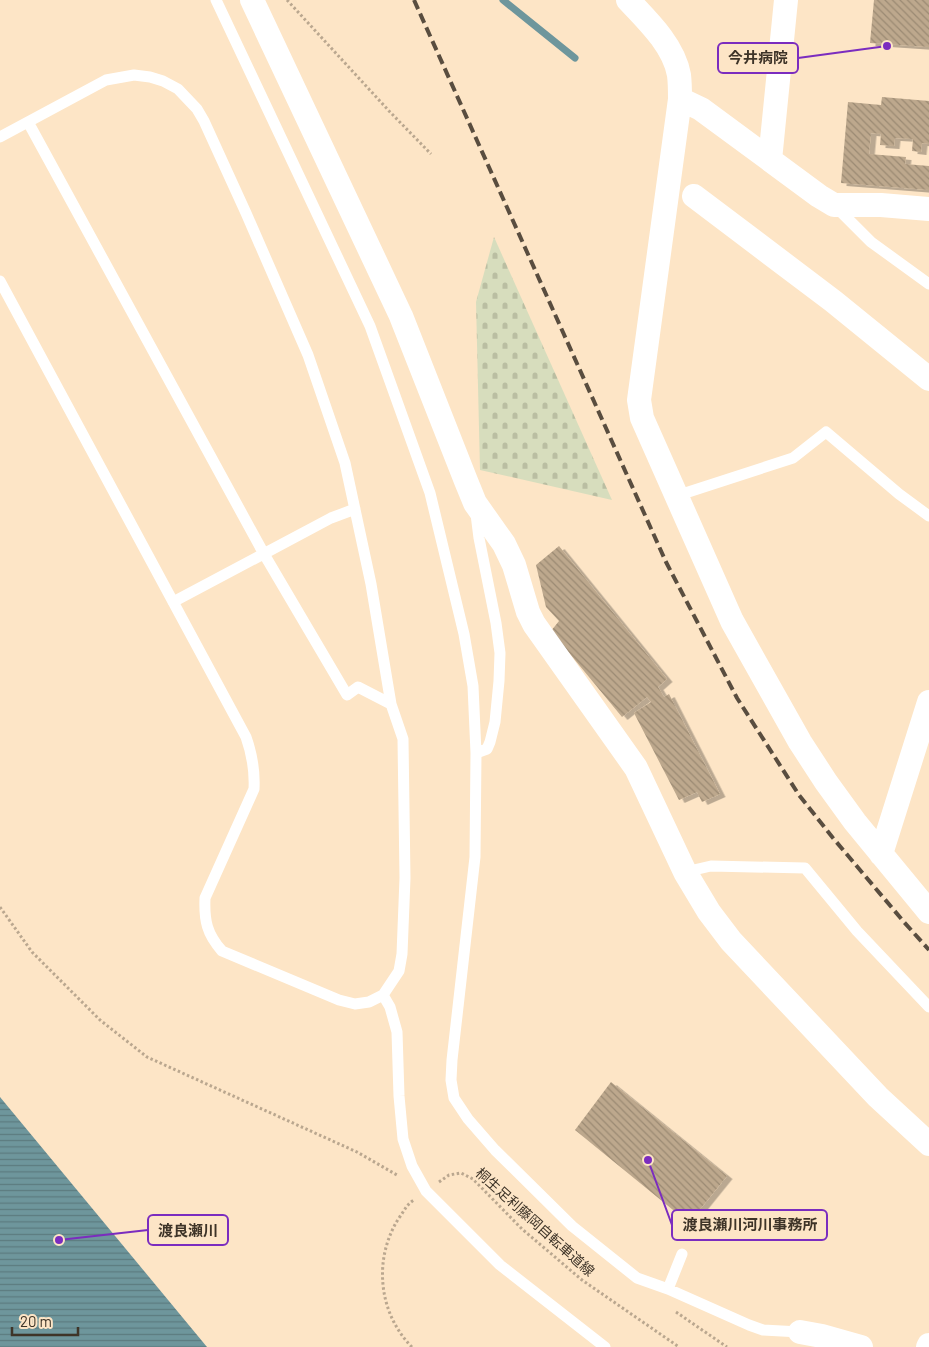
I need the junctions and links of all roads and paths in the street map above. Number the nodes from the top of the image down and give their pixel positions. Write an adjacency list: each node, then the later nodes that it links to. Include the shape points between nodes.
1 (252, 0): 18 (street, via 402,316)
2 (287, 0): 9 (path)
3 (628, 0): 6 (street, via 660,36 676,63)
4 (786, 0): 10 (street)
5 (218, 5): 25 (lane, via 370,326 430,493 472,678)
6 (680, 99): 10 (street, via 701,109); 17 (street, via 639,400 642,418)
7 (28, 122): 8 (lane); 19 (lane, via 106,80 134,75 163,81 178,89 197,109 308,356 345,463); 21 (lane)
8 (0, 137)
9 (432, 154)
10 (770, 160): 12 (street)
11 (694, 196): 16 (street, via 833,301)
12 (834, 206): 13 (street); 15 (lane, via 871,242)
13 (929, 209)
14 (0, 281): 22 (lane)
15 (929, 284)
16 (929, 379)
17 (676, 496): 20 (lane, via 793,458 826,432); 26 (street, via 732,620 800,742)
18 (475, 502): 25 (lane, via 500,653 495,722 487,749); 27 (street, via 504,544 534,624 636,768)
19 (355, 509): 21 (lane, via 331,518); 23 (lane)
20 (929, 516)
21 (264, 554): 22 (lane); 23 (lane, via 347,695 358,687)
22 (173, 602): 30 (lane, via 246,737 253,762 254,789 205,898 204,913 212,939 222,951 339,1000 355,1004)
23 (391, 704): 30 (lane, via 403,739 406,878 399,971)
24 (928, 708): 26 (street)
25 (476, 753): 37 (lane, via 475,857 452,1060 454,1098 495,1150 572,1226 637,1278)
26 (881, 854): 29 (street)
27 (684, 872): 31 (lane, via 711,866 805,868 857,931); 32 (street, via 731,941 878,1097)
28 (0, 907): 34 (path, via 32,952 100,1020 147,1058 357,1152)
29 (929, 912)
30 (383, 995): 34 (lane, via 390,1007 396,1032 403,1139 412,1166)
31 (929, 1008)
32 (929, 1144)
33 (449, 1175): 41 (path, 桐生足利藤岡自転車道線, via 461,1172 473,1179 522,1229 582,1280)
34 (426, 1191): 40 (lane, via 500,1265)
35 (409, 1203): 39 (path, via 389,1237 382,1281 390,1314)
36 (682, 1254): 37 (lane)
37 (668, 1289): 38 (lane, via 763,1330); 42 (path, via 666,1299 670,1307)
38 (800, 1332): 43 (street)
39 (412, 1347)
40 (605, 1347)
41 (679, 1347)
42 (727, 1347)
43 (861, 1347)

